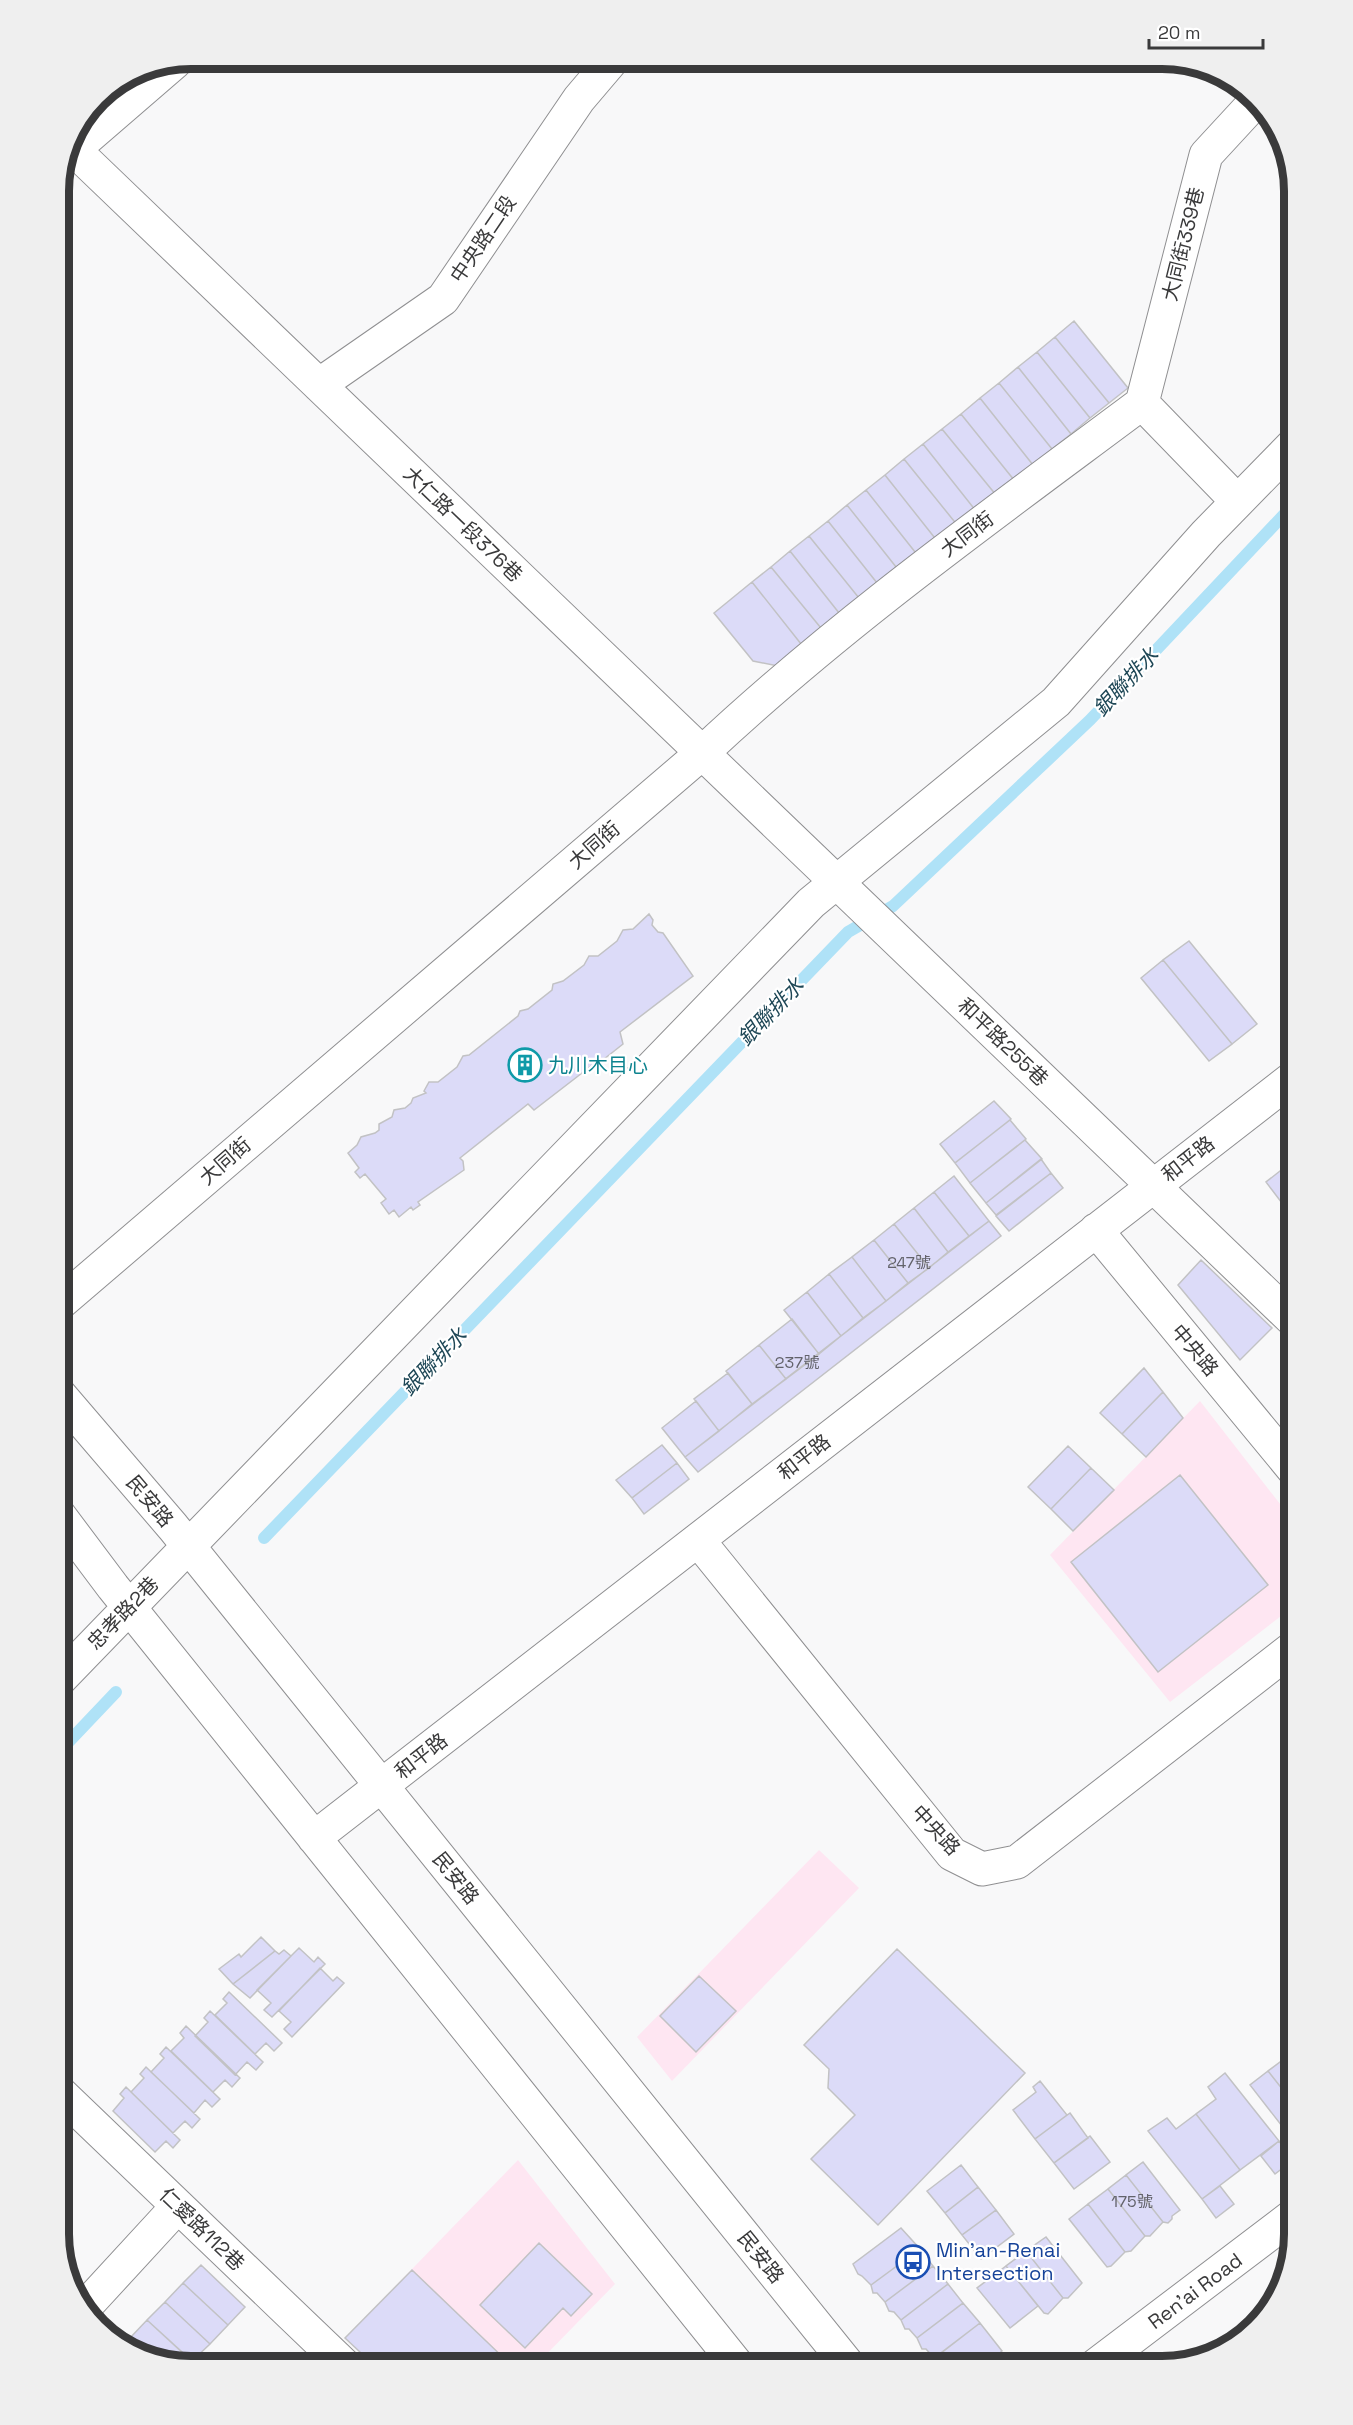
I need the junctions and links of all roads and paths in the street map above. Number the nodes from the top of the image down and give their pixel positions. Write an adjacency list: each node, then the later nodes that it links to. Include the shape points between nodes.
1 (604, 69): 6 (street, 中央路二段, via 579,99 443,299)
2 (163, 72): 4 (street)
3 (1250, 107): 7 (street, 大同街339巷, via 1206,155)
4 (80, 141)
5 (74, 155): 6 (street, 大仁路一段376巷)
6 (319, 385): 10 (street, 大仁路一段376巷)
7 (1142, 403): 9 (street); 10 (street, 大同街, via 952,545 757,701)
8 (1284, 454): 9 (street)
9 (1237, 501): 11 (street, via 1056,702)
10 (702, 754): 11 (street, 大仁路一段376巷); 15 (street, 大同街)
11 (845, 890): 13 (street, 和平路255巷); 21 (street, via 811,903)
12 (1284, 1085): 13 (street, 和平路)
13 (1154, 1186): 14 (street, 和平路); 16 (street, 和平路255巷)
14 (1096, 1230): 18 (street, 中央路); 20 (street, 和平路)
15 (69, 1295)
16 (1284, 1312)
17 (69, 1406): 21 (street, 民安路)
18 (1284, 1458)
19 (69, 1528): 22 (street)
20 (698, 1540): 23 (street, 中央路, via 952,1854 982,1869 1017,1862); 25 (street, 和平路)
21 (188, 1546): 22 (street, 忠孝路2巷); 25 (street, 民安路)
22 (129, 1607): 24 (street, 忠孝路2巷); 26 (street)
23 (1284, 1655)
24 (69, 1669)
25 (381, 1787): 26 (street, 和平路); 33 (street, 民安路)
26 (314, 1838): 32 (street)
27 (69, 2103): 28 (street, 仁愛路112巷)
28 (177, 2206): 30 (street); 31 (street, 仁愛路112巷)
29 (1284, 2229): 34 (street, Ren'ai Road)
30 (90, 2302)
31 (334, 2356)
32 (730, 2356)
33 (841, 2356)
34 (1110, 2356)

